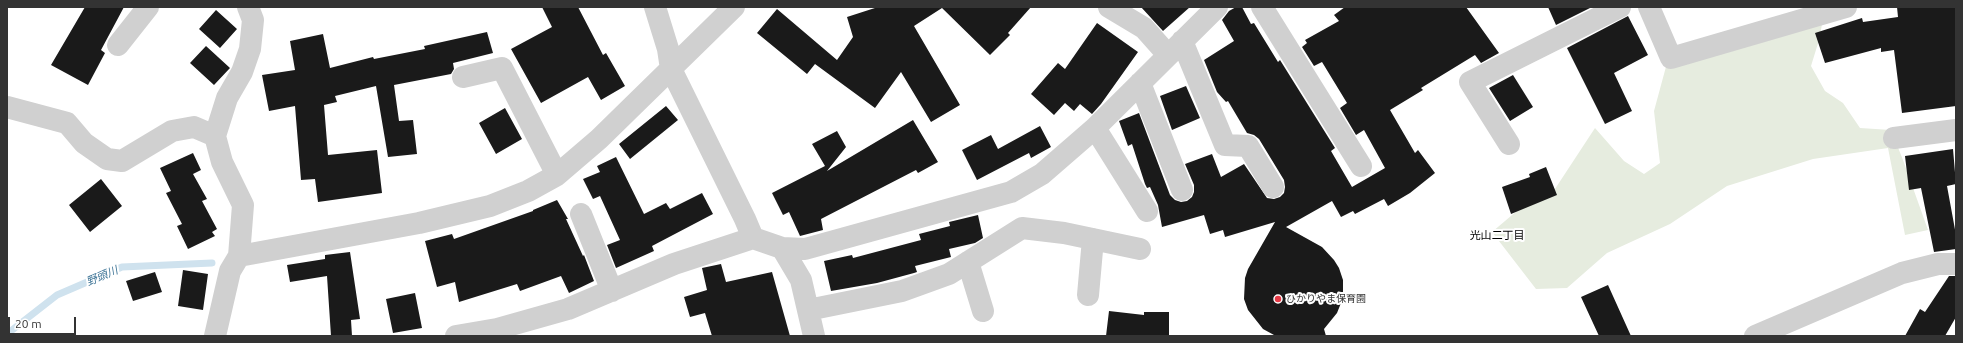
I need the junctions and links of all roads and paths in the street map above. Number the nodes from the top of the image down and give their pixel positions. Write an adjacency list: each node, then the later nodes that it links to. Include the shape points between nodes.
1 (148, 7): 11 (street)
2 (248, 7): 19 (street, via 253,20 250,49 242,72 227,98)
3 (655, 7): 13 (street, via 668,49)
4 (734, 7): 13 (street)
5 (1109, 7): 12 (street)
6 (1217, 7): 12 (street)
7 (1262, 7): 22 (street)
8 (1620, 7): 21 (street, via 1470,82)
9 (1650, 7): 10 (street, via 1671,58)
10 (1846, 7)
11 (118, 45)
12 (1175, 48): 15 (street); 24 (street, via 1225,145 1248,146)
13 (671, 69): 23 (street, via 599,139); 28 (street)
14 (464, 77): 23 (street, via 502,68)
15 (1140, 83): 17 (street); 25 (street)
16 (7, 107): 19 (street, via 67,123 84,143 107,159 122,161 172,131 194,127)
17 (1095, 128): 26 (street); 30 (street, via 1042,174 1011,192 805,249)
18 (1956, 130): 20 (street)
19 (215, 136): 32 (street, via 222,162 243,205)
20 (1894, 138)
21 (1509, 144)
22 (1361, 166)
23 (557, 175): 32 (street, via 528,191 490,206 419,223)
24 (1273, 187)
25 (1182, 190)
26 (1147, 211)
27 (581, 214): 35 (street)
28 (753, 238): 30 (street); 35 (street, via 674,264)
29 (1093, 239): 31 (street); 33 (street, via 1022,228); 36 (street)
30 (782, 248): 37 (street, via 802,280)
31 (1140, 249)
32 (239, 256): 39 (street, via 230,271)
33 (968, 262): 37 (street, via 949,274 902,291); 38 (street)
34 (1956, 264): 42 (street, via 1938,264 1902,273)
35 (612, 291): 40 (street, via 568,309 497,329)
36 (1088, 295)
37 (808, 310): 41 (street)
38 (983, 311)
39 (216, 336)
40 (456, 336)
41 (814, 336)
42 (1755, 336)

